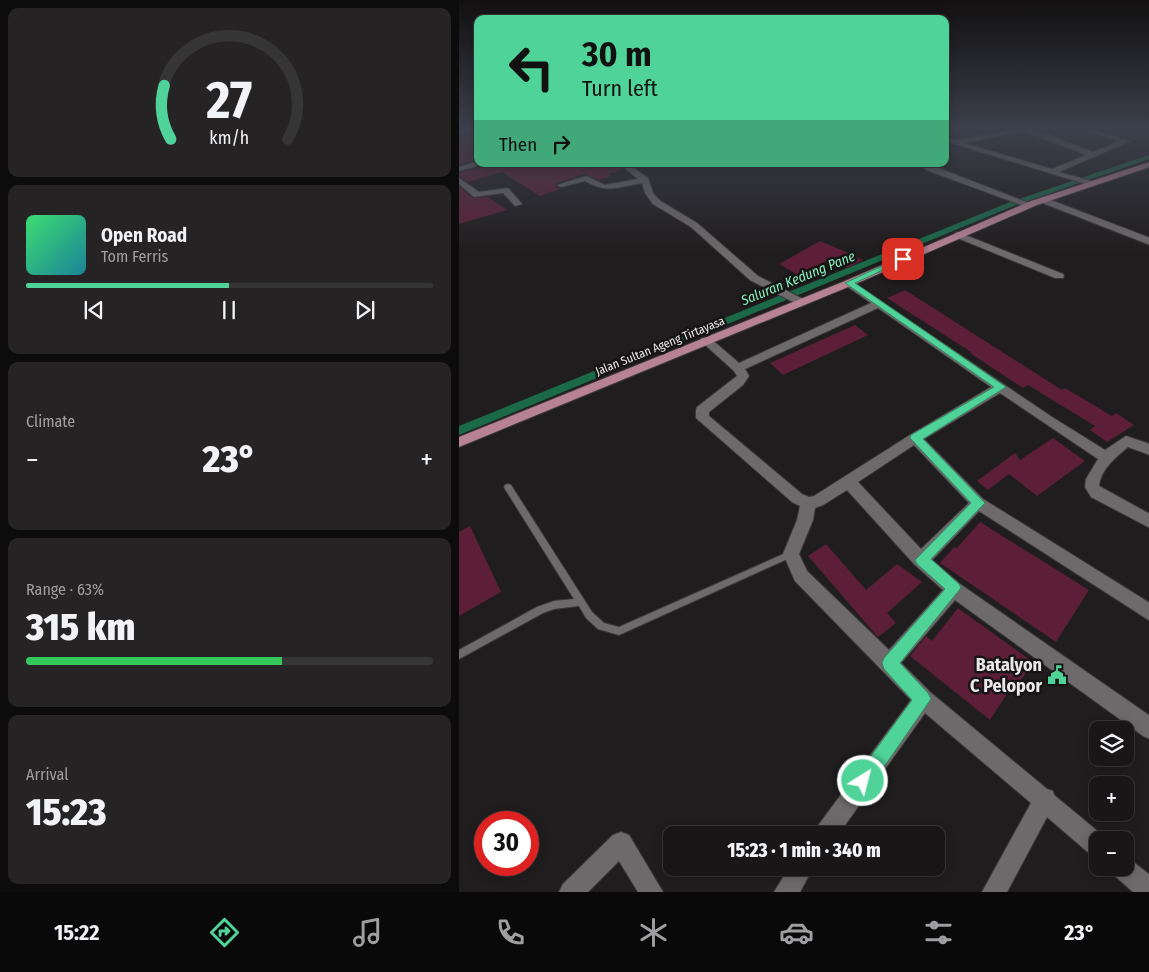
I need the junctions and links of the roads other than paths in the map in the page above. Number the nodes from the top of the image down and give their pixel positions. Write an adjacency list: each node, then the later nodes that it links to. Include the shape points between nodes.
1 (631, 170): 8 (street)
2 (934, 170): 13 (street)
3 (1049, 170): 6 (street)
4 (1057, 170): 6 (street)
5 (1132, 170): 9 (main road, Jalan Sultan Ageng Tirtayasa)
6 (1054, 171): 9 (street)
7 (459, 180): 12 (street, via 477,195 505,190)
8 (645, 180): 10 (street, via 605,187 586,178); 18 (street, via 656,202 694,225 741,268)
9 (1090, 183): 11 (main road, Jalan Sultan Ageng Tirtayasa)
10 (561, 185)
11 (1043, 200): 13 (main road, Jalan Sultan Ageng Tirtayasa); 15 (street)
12 (518, 204)
13 (1028, 204): 14 (main road, Jalan Sultan Ageng Tirtayasa)
14 (958, 235): 16 (street); 17 (main road, Jalan Sultan Ageng Tirtayasa)
15 (1149, 242)
16 (1059, 276)
17 (849, 283): 18 (main road, Jalan Sultan Ageng Tirtayasa); 19 (street)
18 (798, 301): 20 (main road, Jalan Sultan Ageng Tirtayasa)
19 (879, 304): 21 (street); 22 (street)
20 (706, 340): 21 (street); 24 (main road, Jalan Sultan Ageng Tirtayasa)
21 (738, 368): 29 (street, via 743,376 739,382 702,410 703,418 797,498)
22 (1001, 387): 23 (street); 26 (street)
23 (915, 438): 27 (street); 30 (street)
24 (459, 442)
25 (1149, 450): 26 (street, via 1126,441)
26 (1106, 457): 31 (street, via 1092,487 1096,493)
27 (847, 481): 29 (street, via 818,501); 33 (street)
28 (508, 487): 35 (lane)
29 (807, 502): 32 (street, via 805,520)
30 (978, 503): 33 (street); 36 (street)
31 (1149, 522)
32 (791, 554): 35 (lane, via 619,631 601,626); 38 (street, via 801,576)
33 (921, 560): 34 (street)
34 (954, 588): 38 (street); 40 (street)
35 (580, 602): 37 (lane, via 540,610)
36 (1149, 612)
37 (459, 655)
38 (889, 663): 39 (street)
39 (923, 699): 41 (street); 42 (street)
40 (1149, 729)
41 (1045, 800): 43 (street); 50 (street)
42 (831, 826)
43 (1089, 838)
44 (797, 876): 49 (street)
45 (1132, 876): 46 (street)
46 (1149, 891)
47 (571, 892): 48 (street, via 621,843)
48 (651, 892)
49 (786, 892)
50 (994, 892)

